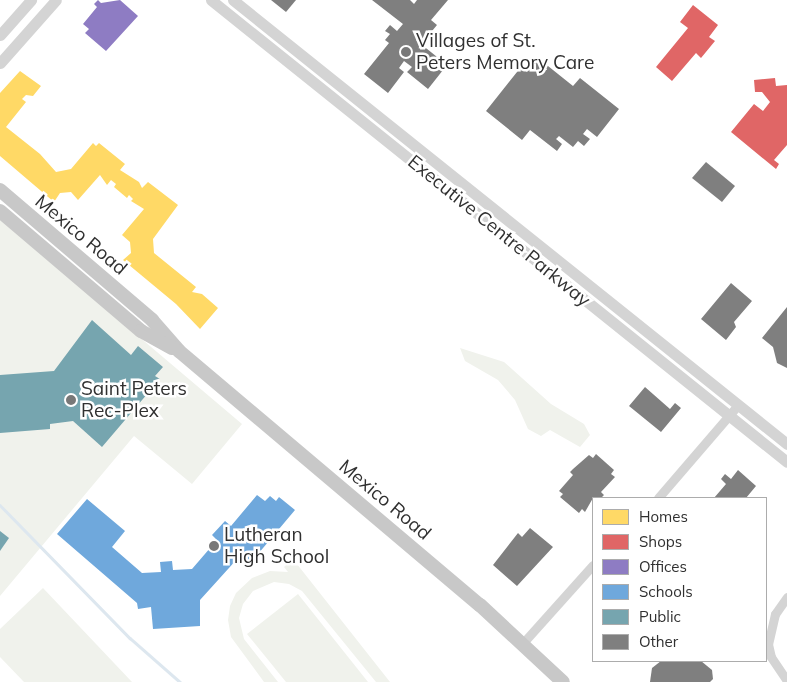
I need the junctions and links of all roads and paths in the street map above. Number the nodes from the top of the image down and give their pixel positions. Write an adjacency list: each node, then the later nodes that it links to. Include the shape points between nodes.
1 (31, 0): 5 (street)
2 (56, 0): 6 (street)
3 (211, 0): 11 (street, Executive Centre Parkway)
4 (232, 0): 10 (street, Executive Centre Parkway)
5 (0, 35)
6 (0, 63)
7 (0, 190): 9 (main road, Mexico Road, via 152,320)
8 (0, 211): 9 (main road, Mexico Road, via 141,331)
9 (179, 352): 17 (main road, Mexico Road, via 443,573)
10 (738, 405): 11 (street); 12 (street, Executive Centre Parkway)
11 (728, 415): 13 (street, Executive Centre Parkway); 14 (street)
12 (787, 444)
13 (787, 462)
14 (659, 497)
15 (592, 566): 17 (street)
16 (787, 597): 18 (street, via 775,614 768,644 771,657)
17 (522, 644): 19 (main road, Mexico Road)
18 (787, 681)
19 (563, 682)

